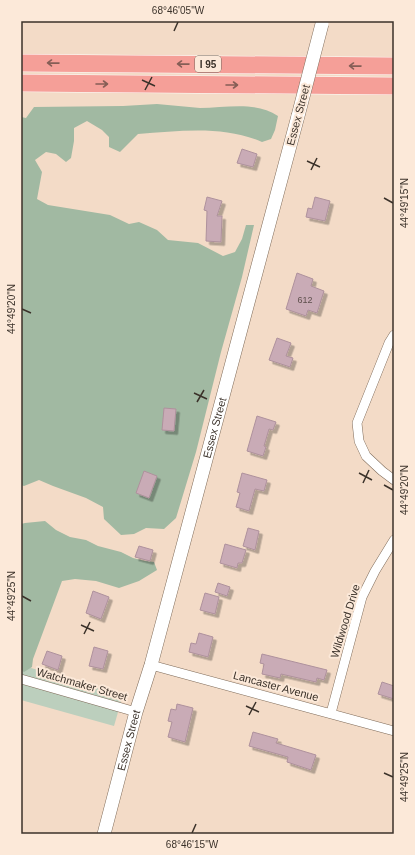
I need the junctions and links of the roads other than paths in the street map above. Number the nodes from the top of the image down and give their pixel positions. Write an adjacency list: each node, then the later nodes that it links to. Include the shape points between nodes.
1 (322, 22): 9 (street, Essex Street, bridge)
2 (21, 63): 3 (highway, I 95, one-way to 2)
3 (394, 66)
4 (21, 83): 5 (highway, I 95, one-way to 5)
5 (394, 86)
6 (394, 335): 7 (street, via 357,423 359,441 366,456)
7 (394, 480)
8 (394, 540): 12 (street, Wildwood Drive, via 362,597)
9 (151, 665): 11 (street, Essex Street); 12 (street, Lancaster Avenue)
10 (21, 679): 11 (street, Watchmaker Street)
11 (136, 712): 14 (street, Essex Street)
12 (331, 714): 13 (street, Lancaster Avenue)
13 (394, 731)
14 (104, 834)

